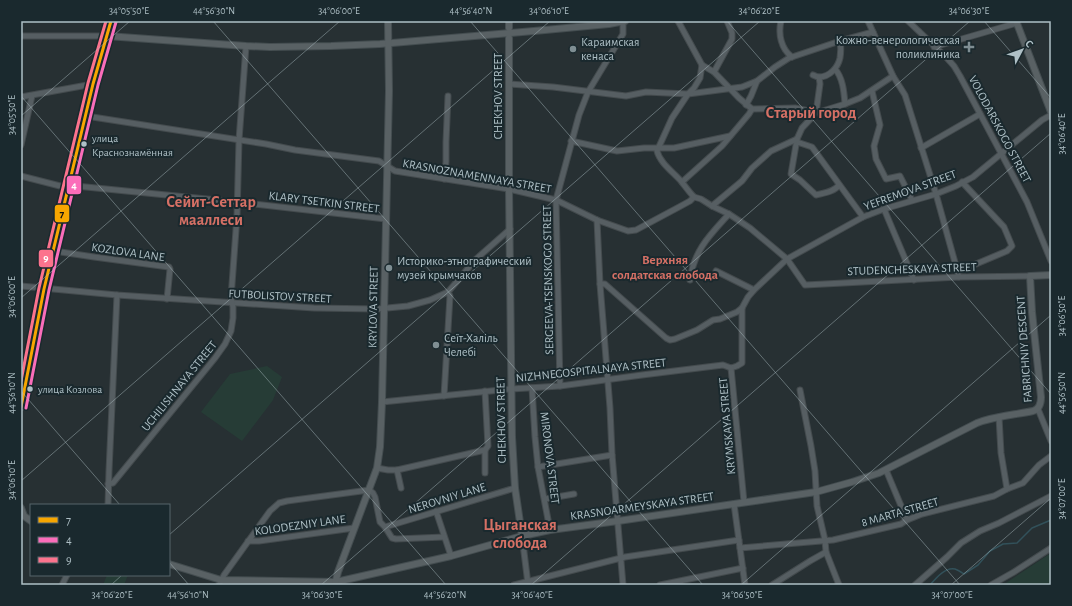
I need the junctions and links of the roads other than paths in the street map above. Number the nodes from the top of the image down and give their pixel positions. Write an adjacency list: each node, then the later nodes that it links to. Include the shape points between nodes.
1 (111, 21): 14 (main road)
2 (388, 21): 17 (main road, KRYLOVA STREET)
3 (509, 21): 11 (main road)
4 (623, 21): 17 (main road); 32 (street, SERGEEVA-TSENSKOGO STREET, via 623,34)
5 (678, 21): 21 (street)
6 (727, 21): 23 (street, via 732,39)
7 (781, 21): 20 (street, via 779,29 782,43)
8 (868, 21): 12 (street)
9 (908, 21): 19 (street, VOLODARSKOGO STREET)
10 (1017, 22): 19 (street); 41 (main road)
11 (509, 28)
12 (873, 32): 16 (street); 25 (street)
13 (21, 36): 14 (street)
14 (107, 36): 18 (main road); 28 (main road)
15 (509, 38): 29 (main road, CHEKHOV STREET)
16 (840, 41): 20 (street); 22 (street, via 840,57)
17 (389, 43): 18 (main road); 52 (main road, KRYLOVA STREET)
18 (246, 46): 45 (street, UCHILISHNAYA STREET)
19 (934, 47): 42 (street, VOLODARSKOGO STREET, via 954,66)
20 (792, 57): 27 (street)
21 (702, 65): 23 (street); 33 (street, via 700,78)
22 (835, 69): 26 (street); 37 (street, via 842,81)
23 (714, 72): 30 (street)
24 (813, 75): 26 (street)
25 (893, 76): 31 (street); 50 (street, via 905,95)
26 (819, 77): 40 (street)
27 (757, 81): 30 (street, via 742,87); 38 (street)
28 (94, 84): 34 (street); 43 (main road)
29 (510, 84): 32 (street); 59 (main road, CHEKHOV STREET)
30 (730, 88): 33 (street); 38 (street)
31 (872, 91): 37 (street); 63 (street, via 880,125 874,146 876,159 886,179 900,176)
32 (588, 92): 33 (street, via 626,96 646,92); 46 (street, SERGEEVA-TSENSKOGO STREET)
33 (688, 94): 49 (street)
34 (32, 96): 36 (street); 48 (street)
35 (448, 96): 54 (street)
36 (21, 97)
37 (845, 104): 40 (street)
38 (746, 105): 39 (street)
39 (752, 109): 40 (street, via 795,108); 44 (street)
40 (816, 113): 47 (street, via 802,128)
41 (1051, 113): 51 (street, YEFREMOVA STREET)
42 (980, 114): 50 (street); 51 (street, VOLODARSKOGO STREET)
43 (86, 116): 45 (street, KRASNOZNAMENNAYA STREET); 58 (main road)
44 (730, 136): 49 (street, via 674,148); 55 (street)
45 (239, 140): 52 (street, KRASNOZNAMENNAYA STREET, via 380,162); 64 (street, UCHILISHNAYA STREET)
46 (571, 141): 49 (street, via 617,151); 62 (street, SERGEEVA-TSENSKOGO STREET)
47 (797, 141): 57 (street, via 812,147); 57 (street, via 791,174 816,195 836,189); 65 (street, via 771,151 742,181)
48 (21, 145)
49 (657, 148): 55 (street, via 658,156)
50 (921, 148): 60 (street)
51 (1001, 153): 56 (street, YEFREMOVA STREET); 74 (street, VOLODARSKOGO STREET, via 1027,202)
52 (387, 166): 54 (street, KRASNOZNAMENNAYA STREET, via 395,171); 69 (main road, KRYLOVA STREET)
53 (21, 176): 58 (street, KLARY TSETKIN STREET)
54 (444, 179): 59 (street, KRASNOZNAMENNAYA STREET)
55 (682, 182): 61 (street)
56 (962, 182): 60 (street, YEFREMOVA STREET); 76 (street, via 1004,227 1012,246 1007,251)
57 (839, 185): 68 (street)
58 (69, 186): 64 (street, KLARY TSETKIN STREET); 72 (main road)
59 (509, 190): 62 (street, KRASNOZNAMENNAYA STREET); 71 (main road, CHEKHOV STREET)
60 (936, 194): 63 (street, YEFREMOVA STREET); 76 (street)
61 (694, 197): 65 (street); 70 (street, KRASNOZNAMENNAYA STREET, via 636,230 628,231)
62 (556, 200): 70 (street, KRASNOZNAMENNAYA STREET); 93 (street, SERGEEVA-TSENSKOGO STREET)
63 (912, 200): 66 (street, YEFREMOVA STREET)
64 (237, 202): 69 (street, KLARY TSETKIN STREET); 88 (street, UCHILISHNAYA STREET)
65 (712, 206): 67 (street)
66 (884, 209): 68 (street, YEFREMOVA STREET); 80 (street)
67 (729, 214): 73 (street, via 750,228); 79 (street, via 698,251)
68 (863, 217): 73 (street, YEFREMOVA STREET)
69 (386, 219): 89 (main road, KRYLOVA STREET)
70 (597, 220): 81 (street)
71 (510, 229): 85 (street, FUTBOLISTOV STREET, via 475,260); 95 (main road, CHEKHOV STREET)
72 (54, 251): 83 (main road); 87 (street, KOZLOVA LANE, via 168,267 170,269)
73 (787, 260): 80 (street, STUDENCHESKAYA STREET, via 805,285); 84 (street, YEFREMOVA STREET)
74 (1051, 261)
75 (716, 271): 84 (street)
76 (958, 274): 78 (street, STUDENCHESKAYA STREET); 80 (street, STUDENCHESKAYA STREET)
77 (1051, 275): 78 (main road, STUDENCHESKAYA STREET)
78 (1030, 276): 101 (main road, FABRICHNIY DESCENT, via 1041,400)
79 (690, 280)
80 (914, 280)
81 (600, 284): 90 (street, via 605,284 670,340 697,330 713,320 730,316); 92 (street)
82 (21, 286): 83 (street, FUTBOLISTOV STREET)
83 (44, 289): 86 (street, FUTBOLISTOV STREET); 100 (main road)
84 (754, 290): 90 (street, YEFREMOVA STREET)
85 (448, 292): 89 (street, FUTBOLISTOV STREET, via 414,305); 98 (street, via 450,296)
86 (118, 295): 87 (street, FUTBOLISTOV STREET); 112 (street)
87 (167, 299): 88 (street, FUTBOLISTOV STREET)
88 (232, 303): 89 (street, FUTBOLISTOV STREET, via 314,308); 112 (street, UCHILISHNAYA STREET, via 233,318 226,344 113,483)
89 (384, 308): 99 (main road, KRYLOVA STREET)
90 (742, 308): 91 (street, KRYMSKAYA STREET, via 742,363)
91 (731, 368): 92 (street, NIZHNEGOSPITALNAYA STREET, via 723,365); 121 (street, KRYMSKAYA STREET)
92 (607, 380): 93 (street, NIZHNEGOSPITALNAYA STREET); 105 (street)
93 (560, 386): 94 (street, NIZHNEGOSPITALNAYA STREET)
94 (532, 388): 95 (street, NIZHNEGOSPITALNAYA STREET); 107 (street, MIRONOVA STREET)
95 (511, 389): 97 (street, NIZHNEGOSPITALNAYA STREET); 114 (main road, CHEKHOV STREET)
96 (800, 390): 117 (street, via 815,471)
97 (485, 392): 98 (street, NIZHNEGOSPITALNAYA STREET); 104 (street, via 488,446)
98 (444, 396): 99 (street, NIZHNEGOSPITALNAYA STREET)
99 (382, 402): 108 (main road, KRYLOVA STREET)
100 (21, 407)
101 (1038, 409): 102 (main road, KRASNOARMEYSKAYA STREET); 103 (street, FABRICHNIY DESCENT)
102 (999, 417): 110 (main road, KRASNOARMEYSKAYA STREET, via 977,423); 115 (street)
103 (1051, 441)
104 (485, 450): 109 (street); 111 (street)
105 (612, 455): 107 (street); 128 (street)
106 (1051, 456): 115 (street, 8 MARTA STREET, via 1023,482)
107 (538, 467): 120 (street, MIRONOVA STREET)
108 (377, 468): 109 (street); 116 (main road, KRYLOVA STREET)
109 (397, 470): 113 (street)
110 (886, 470): 117 (main road, KRASNOARMEYSKAYA STREET, via 861,480); 127 (street)
111 (485, 473)
112 (108, 484): 122 (street)
113 (401, 488)
114 (515, 488): 125 (street, NEROVNIY LANE); 132 (main road, CHEKHOV STREET)
115 (1007, 489): 127 (street, 8 MARTA STREET, via 994,496)
116 (369, 490): 129 (street, via 375,496 380,522); 130 (main road, KRYLOVA STREET); 136 (street, via 279,503)
117 (816, 492): 121 (main road, KRASNOARMEYSKAYA STREET); 135 (street)
118 (574, 494): 120 (street)
119 (1051, 496): 155 (street, via 961,543)
120 (545, 499): 131 (street, MIRONOVA STREET)
121 (744, 502): 123 (main road, KRASNOARMEYSKAYA STREET)
122 (108, 504)
123 (734, 504): 128 (main road, KRASNOARMEYSKAYA STREET); 134 (street)
124 (21, 508): 126 (main road)
125 (436, 511): 129 (street, NEROVNIY LANE); 133 (street)
126 (23, 517)
127 (907, 520): 135 (street, 8 MARTA STREET, via 900,524)
128 (618, 521): 131 (main road, KRASNOARMEYSKAYA STREET); 141 (street)
129 (385, 527): 133 (street, via 394,539)
130 (354, 528): 136 (street, KOLODEZNIY LANE); 146 (main road, KRYLOVA STREET)
131 (550, 530): 132 (main road, KRASNOARMEYSKAYA STREET)
132 (522, 536): 140 (main road, KRASNOARMEYSKAYA STREET); 147 (street, CHEKHOV STREET)
133 (444, 537): 140 (street)
134 (739, 540): 137 (street); 141 (street)
135 (825, 540): 137 (street, 8 MARTA STREET); 139 (street)
136 (248, 541): 145 (street)
137 (740, 548): 143 (street)
138 (1051, 548): 156 (street)
139 (826, 552): 153 (street); 154 (street)
140 (450, 556): 146 (main road, KRASNOARMEYSKAYA STREET)
141 (620, 559): 147 (street); 150 (street)
142 (170, 564): 145 (main road, KRASNOARMEYSKAYA STREET)
143 (743, 568): 151 (street); 152 (street)
144 (66, 576): 148 (street)
145 (220, 582): 146 (main road, KRASNOARMEYSKAYA STREET)
146 (335, 583)
147 (528, 584): 149 (street)
148 (62, 585)
149 (514, 585)
150 (623, 585)
151 (660, 585)
152 (745, 585)
153 (772, 585)
154 (839, 585)
155 (915, 585)
156 (991, 585)

